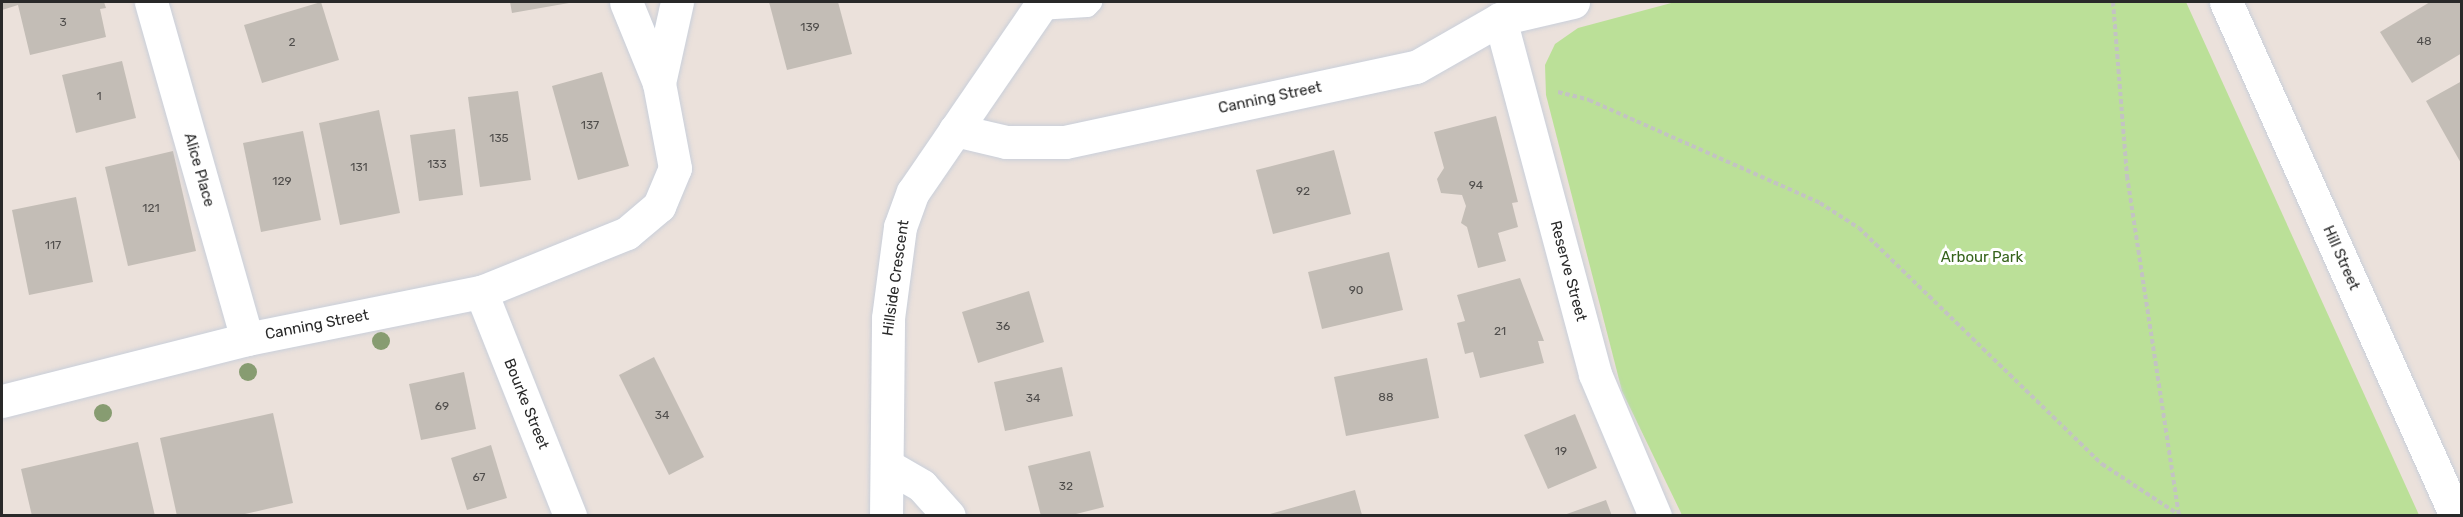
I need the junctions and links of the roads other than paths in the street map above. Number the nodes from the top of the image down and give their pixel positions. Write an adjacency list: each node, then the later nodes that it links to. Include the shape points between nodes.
1 (151, 2): 12 (street, Alice Place)
2 (626, 2): 9 (street)
3 (676, 2): 9 (street)
4 (1091, 2): 7 (lane, Hillside Crescent, via 1087,6)
5 (1573, 2): 8 (street, Canning Street)
6 (2226, 2): 19 (street, Hill Street)
7 (1041, 5): 10 (street, Hillside Crescent)
8 (1500, 19): 10 (street, Canning Street, via 1416,67 1065,142 1006,142); 18 (street, Reserve Street, via 1595,374)
9 (659, 83): 11 (street, Canning Street, via 675,168 659,206 627,233)
10 (955, 130): 14 (street, Hillside Crescent, via 913,192 900,227 888,318)
11 (481, 292): 12 (street, Canning Street); 15 (street, Bourke Street)
12 (247, 339): 13 (street, Canning Street)
13 (2, 401)
14 (888, 466): 16 (street, Hillside Crescent); 17 (street, via 922,486)
15 (570, 516)
16 (886, 516)
17 (950, 516)
18 (1655, 516)
19 (2456, 516)

